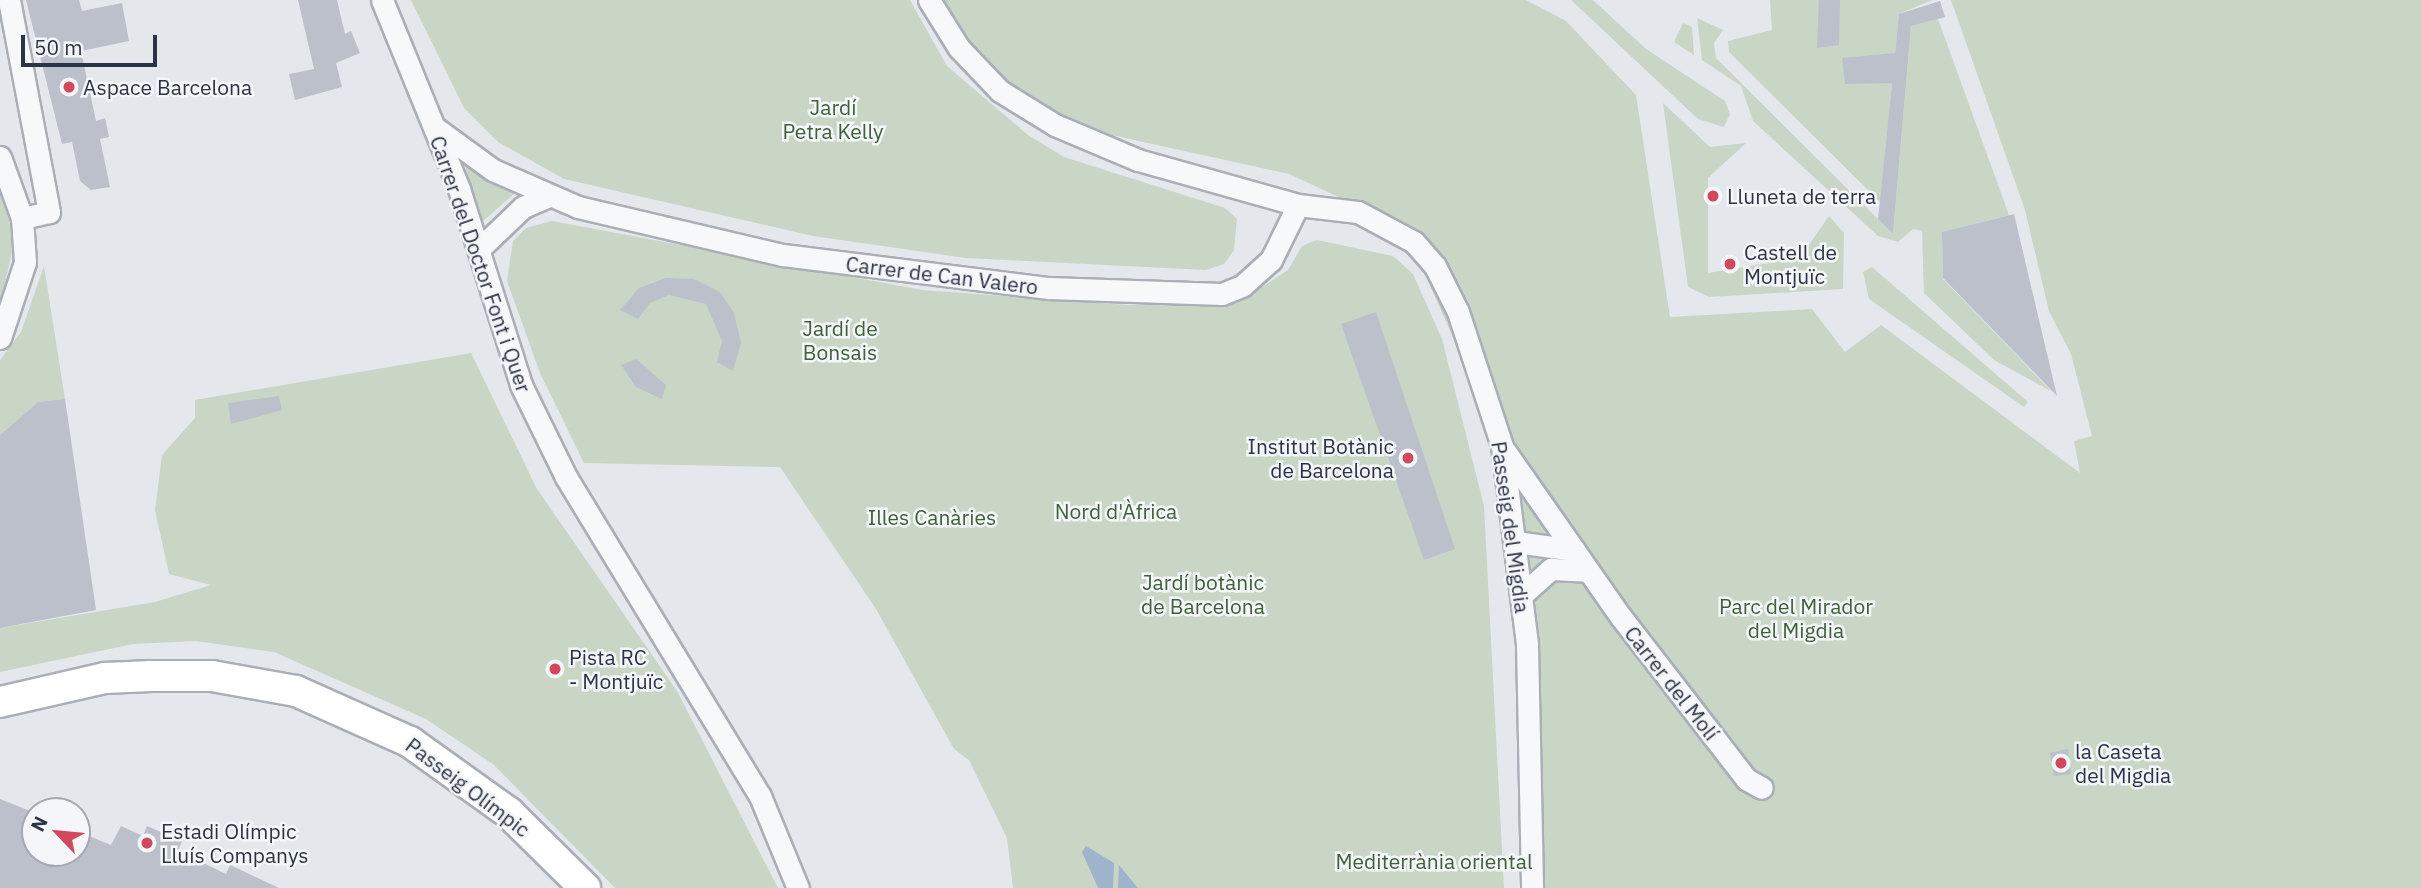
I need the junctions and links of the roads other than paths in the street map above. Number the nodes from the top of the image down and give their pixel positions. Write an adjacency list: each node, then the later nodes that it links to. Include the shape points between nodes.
1 (9, 0): 8 (street, via 49,212)
2 (382, 0): 4 (street, Carrer del Doctor Font i Quer)
3 (929, 0): 7 (street, Passeig del Migdia, via 959,48 1000,91 1055,125 1138,160)
4 (434, 127): 6 (street, Carrer de Can Valero, via 493,170); 9 (street, Carrer del Doctor Font i Quer)
5 (0, 157): 8 (street)
6 (547, 197): 7 (street, Carrer de Can Valero, via 783,255 1049,288 1200,295 1242,286 1262,268); 9 (street, via 523,206)
7 (1298, 205): 11 (street, Passeig del Migdia, via 1357,212 1414,242 1435,265 1458,312)
8 (22, 218): 10 (street, via 25,262)
9 (479, 249): 18 (street, Carrer del Doctor Font i Quer, via 521,385 566,477 707,701 760,796)
10 (0, 338)
11 (1502, 446): 12 (street, Passeig del Migdia); 13 (street, Carrer del Molí)
12 (1516, 542): 13 (street); 14 (street, Passeig del Migdia)
13 (1581, 561): 14 (street, via 1551,569); 16 (street, Carrer del Molí, via 1746,779)
14 (1523, 594): 19 (street, Passeig del Migdia)
15 (3, 703): 17 (street, Passeig Olímpic, via 105,678 151,676 212,676 296,691 410,741 509,813)
16 (1762, 788)
17 (585, 888)
18 (798, 888)
19 (1532, 888)

